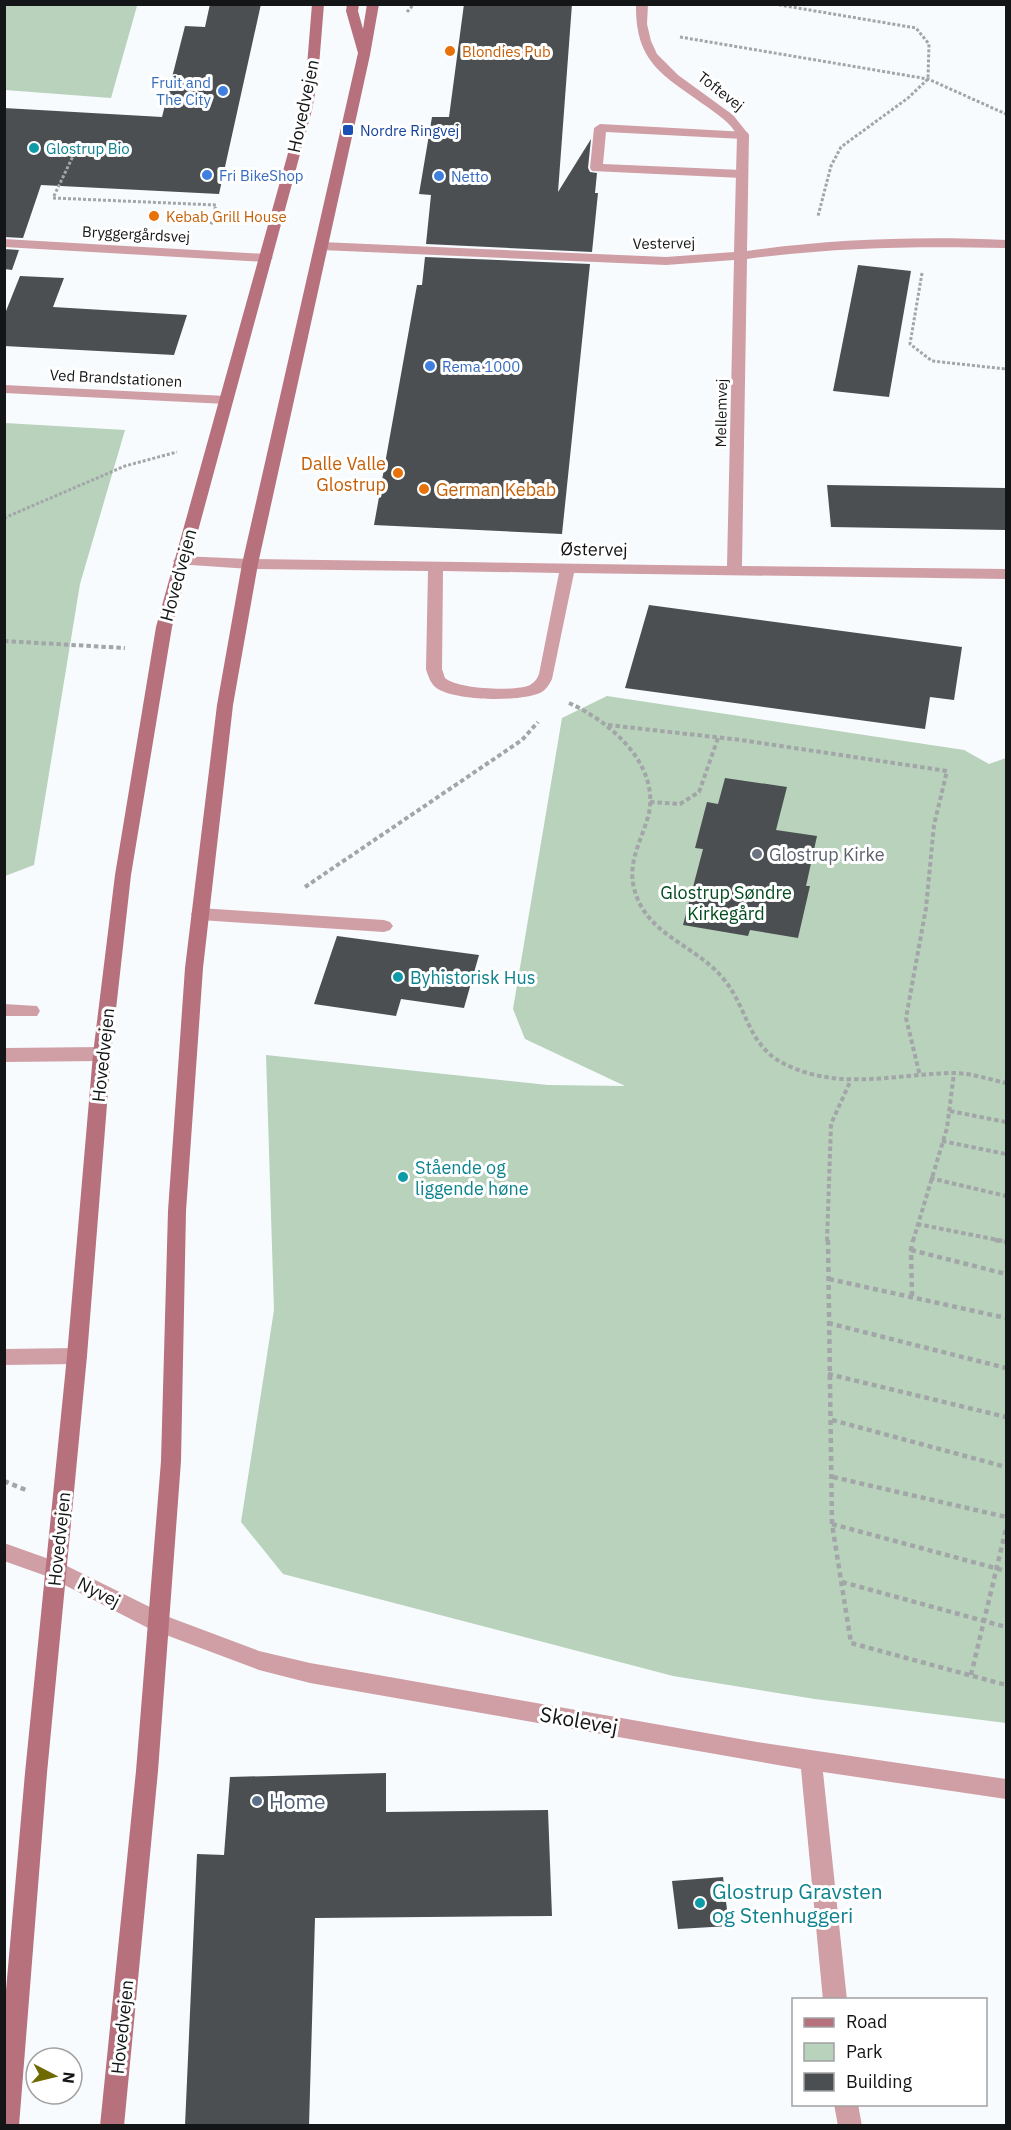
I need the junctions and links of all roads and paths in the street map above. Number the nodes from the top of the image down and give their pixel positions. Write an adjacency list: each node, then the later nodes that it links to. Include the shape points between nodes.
1 (318, 4): 22 (main road, Hovedvejen, via 306,110)
2 (353, 4): 7 (main road)
3 (373, 4): 7 (main road, Hovedvejen)
4 (642, 4): 6 (street, Toftevej)
5 (774, 4): 8 (path, via 916,28 928,44)
6 (640, 31): 8 (path); 10 (street, Toftevej, via 649,54 662,68 733,120)
7 (364, 55): 18 (main road, Hovedvejen)
8 (928, 80): 9 (path); 19 (path, via 841,147 831,166)
9 (1006, 114)
10 (743, 135): 14 (street, Toftevej); 14 (street, via 600,128 596,168)
11 (127, 144): 12 (path)
12 (117, 146)
13 (89, 152): 20 (path, via 75,152 53,198 216,205)
14 (742, 174): 21 (street, Toftevej)
15 (4, 243): 20 (street, Bryggergårdsvej)
16 (927, 243): 17 (street, Vestervej); 19 (street, Vestervej); 23 (path, via 910,344 932,361)
17 (1006, 244)
18 (321, 246): 21 (street, Vestervej, via 666,261); 29 (main road, Hovedvejen)
19 (813, 246): 21 (street, Vestervej)
20 (203, 255): 22 (street, Bryggergårdsvej)
21 (740, 256): 32 (street, Mellemvej)
22 (266, 258): 25 (main road, Hovedvejen)
23 (1006, 369)
24 (4, 390): 25 (street, Ved Brandstationen)
25 (226, 400): 26 (main road, Hovedvejen)
26 (215, 442): 27 (path, via 125,466); 28 (main road, Hovedvejen)
27 (4, 518)
28 (181, 561): 29 (street, Østervej); 35 (main road, Hovedvejen)
29 (250, 564): 30 (street, Østervej); 41 (main road, Hovedvejen, via 225,705)
30 (436, 567): 31 (street, Østervej); 36 (street, via 436,677 443,685 455,689 514,694)
31 (567, 568): 32 (street, Østervej); 36 (street, via 547,674 543,684)
32 (734, 570): 33 (street, Østervej)
33 (1006, 574)
34 (4, 641): 35 (path)
35 (159, 650): 45 (main road, Hovedvejen, via 123,875)
36 (531, 691): 37 (path, via 583,708); 40 (path, via 540,715 534,729 522,740)
37 (608, 725): 38 (path); 39 (path, via 644,772)
38 (718, 738): 39 (path, via 699,792 680,804); 48 (path, via 947,771 934,825 926,908 906,1018)
39 (650, 802): 49 (path, via 632,870 633,887 646,916 722,976 765,1053 811,1076)
40 (298, 890)
41 (201, 914): 42 (street); 81 (main road, Hovedvejen, via 177,1211 171,1461)
42 (384, 926)
43 (4, 1010): 44 (street)
44 (31, 1011)
45 (102, 1054): 46 (street); 65 (main road, Hovedvejen)
46 (4, 1055)
47 (954, 1073): 48 (path); 50 (path); 51 (path)
48 (920, 1076): 49 (path)
49 (850, 1082): 61 (path, via 831,1124)
50 (1006, 1083)
51 (950, 1111): 52 (path); 53 (path)
52 (1006, 1122)
53 (942, 1141): 54 (path); 55 (path)
54 (1006, 1154)
55 (930, 1178): 56 (path); 57 (path)
56 (1006, 1196)
57 (917, 1224): 58 (path); 59 (path)
58 (1006, 1242)
59 (911, 1250): 60 (path); 62 (path)
60 (1006, 1274)
61 (829, 1279): 62 (path); 64 (path)
62 (912, 1296): 63 (path)
63 (1006, 1318)
64 (828, 1323): 67 (path); 68 (path)
65 (77, 1356): 66 (street); 78 (main road, Hovedvejen)
66 (4, 1357)
67 (1006, 1368)
68 (828, 1374): 69 (path); 70 (path)
69 (1006, 1417)
70 (832, 1420): 71 (path); 72 (path)
71 (1006, 1467)
72 (833, 1477): 73 (path); 74 (path)
73 (1006, 1517)
74 (832, 1524): 77 (path); 80 (path)
75 (1006, 1529): 77 (path)
76 (4, 1552): 78 (street, Nyvej)
77 (998, 1568): 79 (path); 82 (path)
78 (56, 1570): 81 (street, Nyvej); 89 (main road, Hovedvejen)
79 (1006, 1571)
80 (842, 1582): 82 (path); 84 (path, via 851,1643)
81 (158, 1622): 86 (street, Skolevej, via 259,1660 310,1672); 90 (main road, Hovedvejen)
82 (986, 1622): 83 (path); 84 (path)
83 (1006, 1627)
84 (971, 1675): 85 (path)
85 (1006, 1684)
86 (811, 1760): 87 (street, Skolevej); 88 (street)
87 (1006, 1789)
88 (836, 1998)
89 (7, 2126)
90 (112, 2126)

